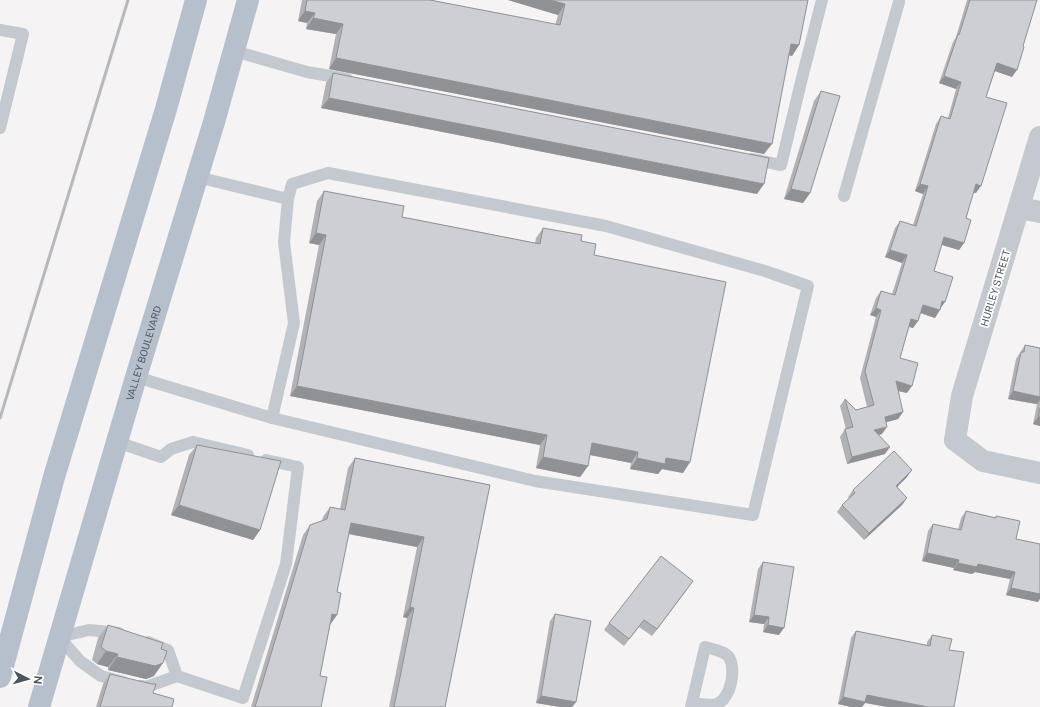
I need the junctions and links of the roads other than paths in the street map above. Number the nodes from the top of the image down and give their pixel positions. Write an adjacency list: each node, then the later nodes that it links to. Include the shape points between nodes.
1 (196, 0): 22 (main road, via 166,109 56,470)
2 (248, 0): 6 (main road, VALLEY BOULEVARD)
3 (822, 0): 10 (lane, via 781,165)
4 (896, 1): 12 (lane)
5 (0, 30): 8 (lane, via 23,34)
6 (234, 51): 7 (lane, via 307,72); 11 (main road, VALLEY BOULEVARD)
7 (356, 81)
8 (0, 128)
9 (1040, 137): 14 (street, HURLEY STREET)
10 (739, 156)
11 (197, 178): 13 (lane); 16 (main road, VALLEY BOULEVARD)
12 (844, 196)
13 (288, 199): 17 (lane, via 284,242 294,323); 17 (lane, via 292,184 328,173 606,226 765,271 808,286 753,515 535,481)
14 (1019, 208): 15 (street); 19 (street, HURLEY STREET, via 962,396 955,440 983,461)
15 (1040, 212)
16 (136, 377): 17 (lane); 18 (main road, VALLEY BOULEVARD)
17 (272, 418)
18 (116, 442): 20 (main road, VALLEY BOULEVARD); 21 (lane, via 161,457 171,449 193,442 298,467 286,564 243,698)
19 (1040, 473)
20 (59, 637): 21 (lane, via 80,661 101,676 146,688); 21 (lane, via 89,630 123,633 168,650); 24 (main road, VALLEY BOULEVARD)
21 (177, 676)
22 (0, 677)
23 (692, 705): 23 (lane, via 704,648 721,652 728,657 732,666 732,681 728,695 719,703)
24 (39, 707)

